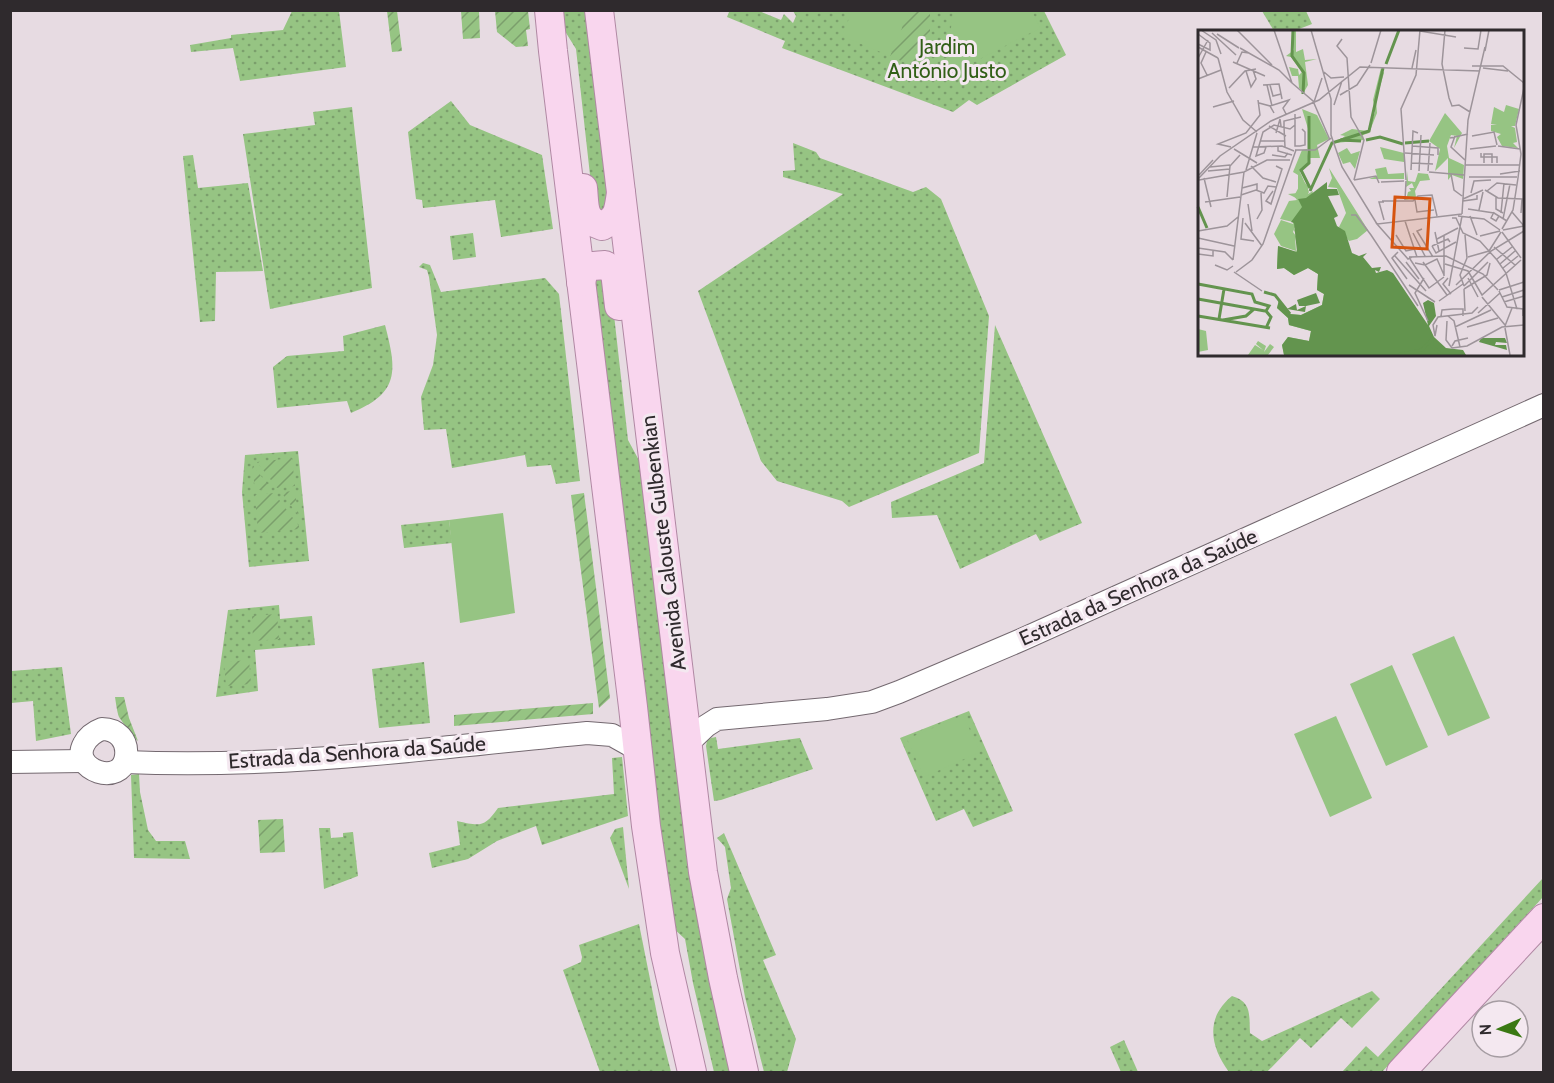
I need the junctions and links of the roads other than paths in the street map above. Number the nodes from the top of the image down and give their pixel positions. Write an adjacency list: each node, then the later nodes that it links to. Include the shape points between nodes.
1 (549, 10): 3 (main road)
2 (599, 10): 4 (main road, Avenida Calouste Gulbenkian)
3 (553, 51): 4 (main road, via 569,74 586,214 593,224 611,222 617,214); 5 (main road)
4 (621, 192): 7 (main road, Avenida Calouste Gulbenkian)
5 (581, 282): 7 (main road, via 589,266 605,265 615,272 634,427); 9 (main road)
6 (1544, 405): 10 (street, Estrada da Senhora da Saúde, via 899,692 872,702 827,709)
7 (656, 478): 8 (main road, Avenida Calouste Gulbenkian)
8 (682, 703): 10 (street); 12 (main road, Avenida Calouste Gulbenkian)
9 (633, 707): 11 (street, via 618,722); 13 (main road)
10 (717, 719): 12 (street)
11 (587, 733): 13 (street, via 612,735); 16 (street, Estrada da Senhora da Saúde, via 331,759)
12 (687, 744): 22 (main road, Avenida Calouste Gulbenkian, via 703,872)
13 (637, 749): 19 (main road)
14 (83, 760): 15 (street); 16 (street, via 100,773 116,771); 16 (street, via 82,748 87,738 107,729 120,735 125,743)
15 (10, 762)
16 (125, 762)
17 (1544, 918): 23 (main road)
18 (1544, 941): 24 (main road)
19 (665, 953): 20 (main road); 21 (main road, via 682,971)
20 (692, 1072)
21 (706, 1072)
22 (744, 1072)
23 (1401, 1072)
24 (1423, 1072)

